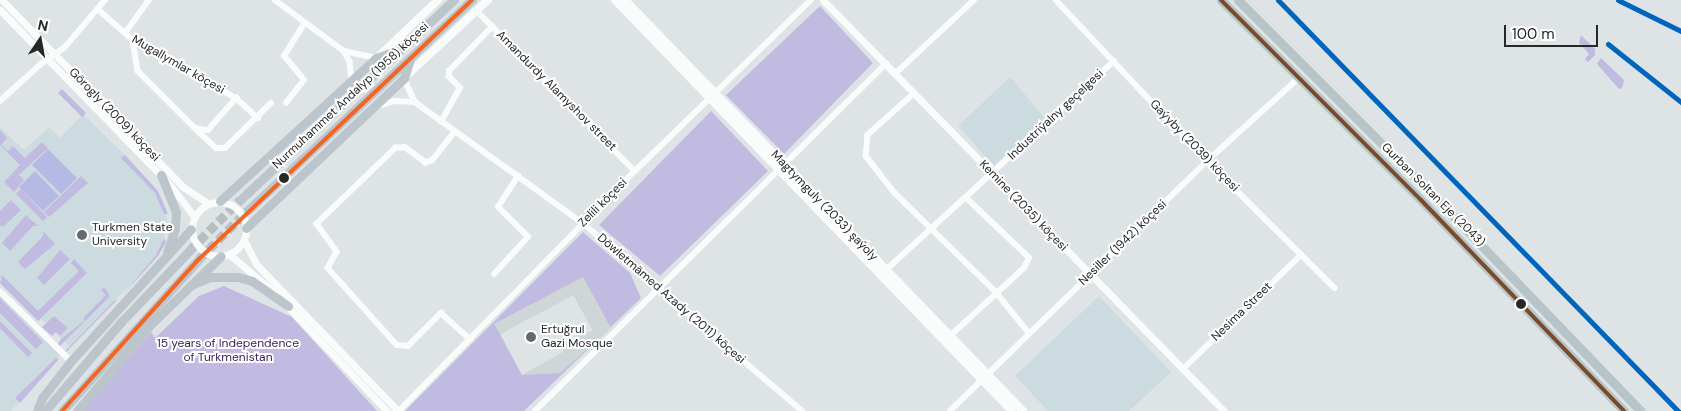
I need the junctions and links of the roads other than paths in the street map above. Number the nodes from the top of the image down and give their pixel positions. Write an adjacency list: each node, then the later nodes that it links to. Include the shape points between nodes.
1 (2, 0): 26 (street, Görogly (2009) köçesi)
2 (105, 0): 18 (street)
3 (148, 0): 22 (street)
4 (275, 0): 20 (street)
5 (438, 0): 27 (main road)
6 (454, 0): 24 (main road, Nurmuhammet Andalyp (1958) köçesi)
7 (472, 0): 28 (main road, Nurmuhammet Andalyp (1958) köçesi)
8 (488, 0): 19 (main road)
9 (616, 0): 37 (main road, Magtymguly (2033) şaýoly)
10 (625, 0): 37 (main road, Magtymguly (2033) şaýoly)
11 (811, 0): 37 (street, Zelili köçesi)
12 (823, 0): 31 (street, Kemine (2035) köçesi)
13 (974, 0): 32 (street)
14 (1056, 0): 30 (street, Gaýyby (2039) köçesi)
15 (1221, 0): 34 (highway, Gurban Soltan Eje (2043))
16 (1238, 0): 100 (highway, Gurban Soltan Eje (2043), via 1427,189)
17 (0, 10): 29 (street, Görogly (2009) köçesi)
18 (99, 10): 22 (street, Mugallymlar köçesi); 26 (street)
19 (477, 11): 21 (street, Amandurdy Alamyshov street); 33 (main road)
20 (305, 22): 25 (street); 42 (street, via 284,56 304,80)
21 (492, 26): 46 (street, via 449,71 449,77 460,88); 52 (street, Amandurdy Alamyshov street)
22 (125, 33): 23 (street, Mugallymlar köçesi)
23 (133, 40): 38 (street, Mugallymlar köçesi); 48 (street, via 138,71)
24 (401, 49): 27 (main road); 43 (main road, Nurmuhammet Andalyp (1958) köçesi)
25 (344, 51): 27 (street); 35 (street, Nurmuhammet Andalyp (1958) köçesi, via 350,62)
26 (55, 54): 29 (street); 59 (street, Görogly (2009) köçesi, via 183,187)
27 (376, 58): 35 (main road)
28 (410, 58): 33 (main road); 47 (main road, Nurmuhammet Andalyp (1958) köçesi)
29 (48, 59): 39 (street); 54 (street, Görogly (2009) köçesi)
30 (1114, 62): 50 (street, Gaýyby (2039) köçesi); 53 (street, Industriýalny geçelgesi)
31 (886, 64): 32 (street, Kemine (2035) köçesi); 51 (street)
32 (895, 74): 36 (street, Kemine (2035) köçesi)
33 (404, 78): 40 (street, Döwletmämed Azady (2011) köçesi); 45 (main road)
34 (1299, 78): 50 (street, Nesiller (1942) köçesi); 99 (highway, Gurban Soltan Eje (2043))
35 (352, 80): 43 (main road); 58 (main road)
36 (914, 94): 53 (street, Kemine (2035) köçesi); 64 (street, via 868,135 866,156 895,193)
37 (711, 96): 51 (main road, Magtymguly (2033) şaýoly); 52 (street, Zelili köçesi)
38 (236, 98): 44 (street, Mugallymlar köçesi); 48 (street, via 208,130)
39 (0, 101)
40 (415, 102): 45 (street, via 383,103); 46 (street, Döwletmämed Azady (2011) köçesi)
41 (270, 103): 44 (street)
42 (286, 103)
43 (334, 111): 57 (main road, Nurmuhammet Andalyp (1958) köçesi)
44 (258, 118): 48 (street, via 220,149)
45 (358, 121): 47 (main road); 63 (main road)
46 (441, 122): 49 (street, Döwletmämed Azady (2011) köçesi)
47 (339, 124): 60 (main road, Nurmuhammet Andalyp (1958) köçesi)
48 (195, 128)
49 (455, 132): 55 (street, Döwletmämed Azady (2011) köçesi); 83 (street, via 433,160 426,162 405,148 396,148 317,224 336,252 328,268 397,345 408,346 441,313)
50 (1207, 161): 69 (street, Gaýyby (2039) köçesi); 74 (street, Nesiller (1942) köçesi)
51 (782, 169): 72 (main road, Magtymguly (2033) şaýoly); 75 (street); 86 (main road, Magtymguly (2033) şaýoly)
52 (635, 171): 62 (street, Zelili köçesi)
53 (992, 174): 56 (street, Industriýalny geçelgesi); 74 (street, Kemine (2035) köçesi)
54 (161, 175): 61 (street, Görogly (2009) köçesi, via 183,198); 71 (main road, via 174,201 176,217 172,240)
55 (518, 176): 62 (street, Döwletmämed Azady (2011) köçesi); 73 (street, via 498,207 528,237)
56 (966, 198): 64 (street, Industriýalny geçelgesi); 79 (street, via 1029,258 1024,268)
57 (240, 200)
58 (220, 202): 59 (street); 63 (street, via 238,210)
59 (208, 204): 61 (street)
60 (248, 210)
61 (194, 217): 65 (street)
62 (583, 223): 75 (street, Döwletmämed Azady (2011) köçesi); 83 (street, Zelili köçesi)
63 (246, 228): 66 (street)
64 (932, 228): 72 (street, Industriýalny geçelgesi); 79 (street)
65 (191, 229): 68 (street, via 199,248 209,254); 71 (main road)
66 (244, 240): 68 (street); 92 (street, via 256,264)
67 (190, 250): 88 (main road, via 93,353)
68 (225, 255): 78 (main road); 80 (street)
69 (1300, 255): 76 (street, Gaýyby (2039) köçesi); 85 (street, Nesima Street)
70 (199, 259): 89 (main road)
71 (161, 263): 84 (main road)
72 (886, 270): 82 (main road, Magtymguly (2033) şaýoly)
73 (494, 274)
74 (1090, 274): 81 (street, Nesiller (1942) köçesi); 85 (street, Kemine (2035) köçesi)
75 (658, 288): 93 (street); 94 (street, Döwletmämed Azady (2011) köçesi)
76 (1335, 288)
77 (0, 291): 84 (street)
78 (183, 291): 80 (main road, via 210,278 238,277 252,281); 90 (main road)
79 (996, 292): 81 (street); 82 (street)
80 (288, 306): 91 (street)
81 (1029, 333): 86 (street, Nesiller (1942) köçesi)
82 (950, 336): 86 (main road, Magtymguly (2033) şaýoly)
83 (470, 339): 92 (street, Zelili köçesi)
84 (71, 361): 87 (main road, via 42,398)
85 (1183, 369): 98 (street, Kemine (2035) köçesi)
86 (984, 377): 95 (street, Nesiller (1942) köçesi); 96 (main road, Magtymguly (2033) şaýoly); 97 (main road, Magtymguly (2033) şaýoly)
87 (38, 411)
88 (45, 411)
89 (62, 411)
90 (77, 411)
91 (387, 411)
92 (399, 411)
93 (535, 411)
94 (802, 411)
95 (950, 411)
96 (1012, 411)
97 (1023, 411)
98 (1224, 411)
99 (1624, 411)
100 (1641, 411)

